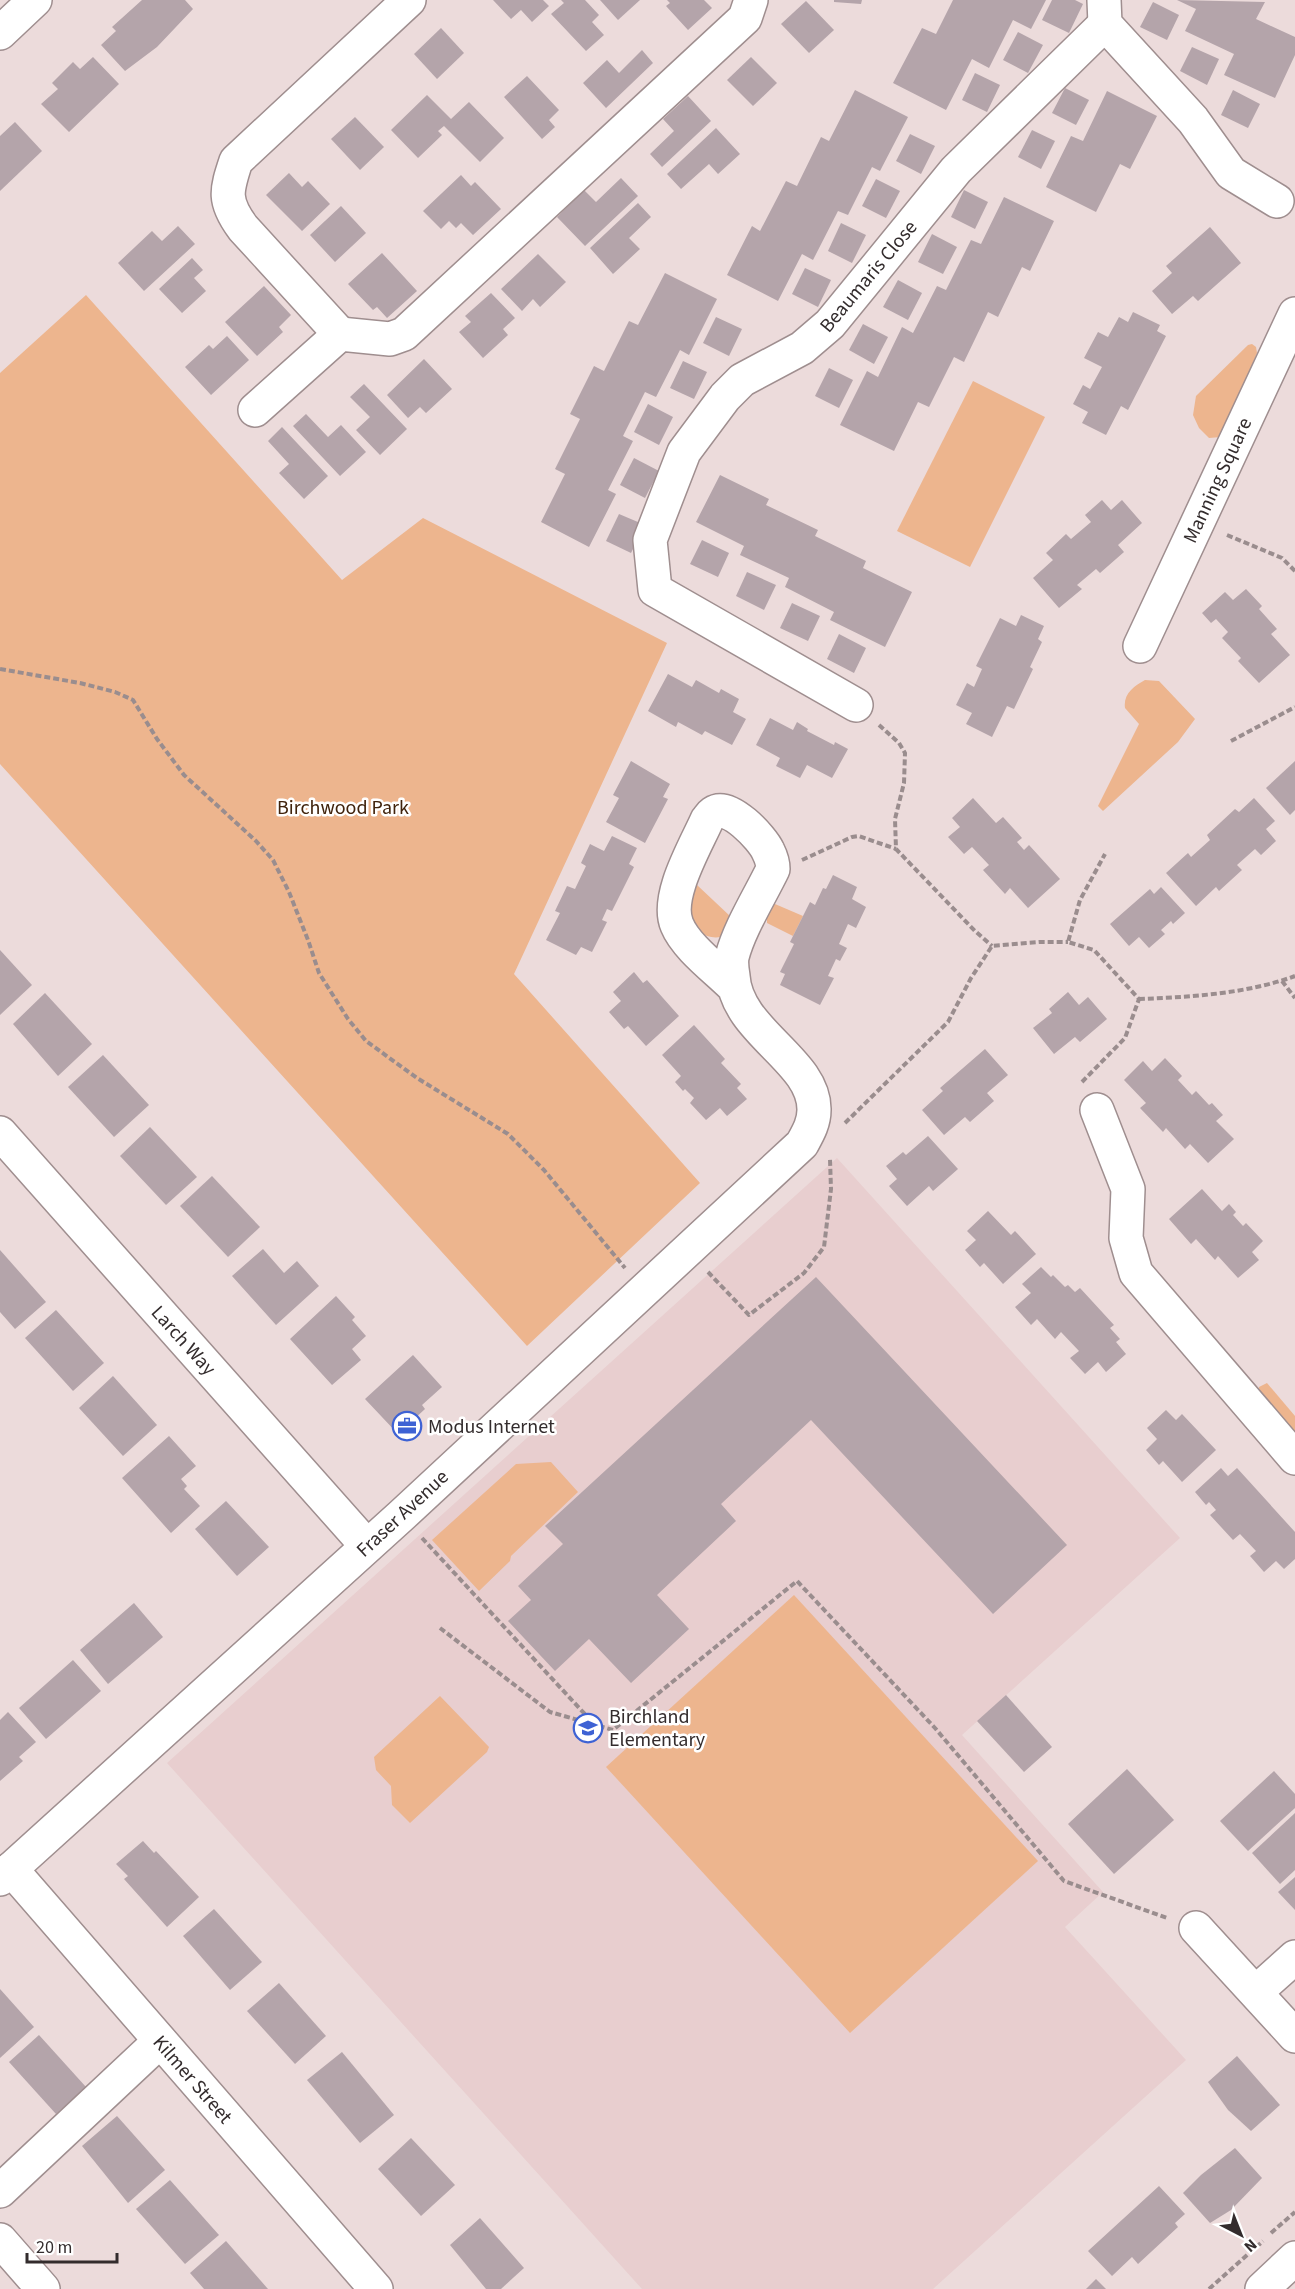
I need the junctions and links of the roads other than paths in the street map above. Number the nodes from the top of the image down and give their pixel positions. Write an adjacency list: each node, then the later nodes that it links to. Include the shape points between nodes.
1 (35, 0): 5 (street)
2 (409, 0): 8 (street, via 236,161 227,194 232,213 243,228)
3 (751, 0): 8 (street, via 745,18 404,334 390,339)
4 (1104, 12): 6 (street, Beaumaris Close, via 1231,173); 11 (street, Beaumaris Close, via 956,170 830,324 815,339 742,380 725,397 684,452 650,540 656,590)
5 (0, 33)
6 (1277, 201)
7 (1295, 314): 10 (street, Manning Square)
8 (340, 334): 9 (street)
9 (255, 411)
10 (1140, 646)
11 (856, 705)
12 (734, 986): 12 (street, via 732,959 773,869 769,851 750,827 727,813 713,813 674,896 675,919 685,939); 16 (street, Fraser Avenue, via 742,1009 812,1092 816,1147 688,1250)
13 (1097, 1110): 15 (street, via 1128,1189 1126,1238 1136,1272)
14 (0, 1133): 16 (street, Larch Way)
15 (1295, 1458)
16 (367, 1546): 17 (street, Fraser Avenue)
17 (5, 1874): 22 (street, Kilmer Street)
18 (1196, 1928): 20 (street)
19 (1295, 1957): 20 (street)
20 (1256, 1992): 21 (street)
21 (1295, 2036)
22 (160, 2041): 23 (street); 27 (street, Kilmer Street)
23 (0, 2191)
24 (0, 2240): 26 (street)
25 (1295, 2258): 28 (street)
26 (43, 2289)
27 (375, 2289)
28 (1262, 2289)

